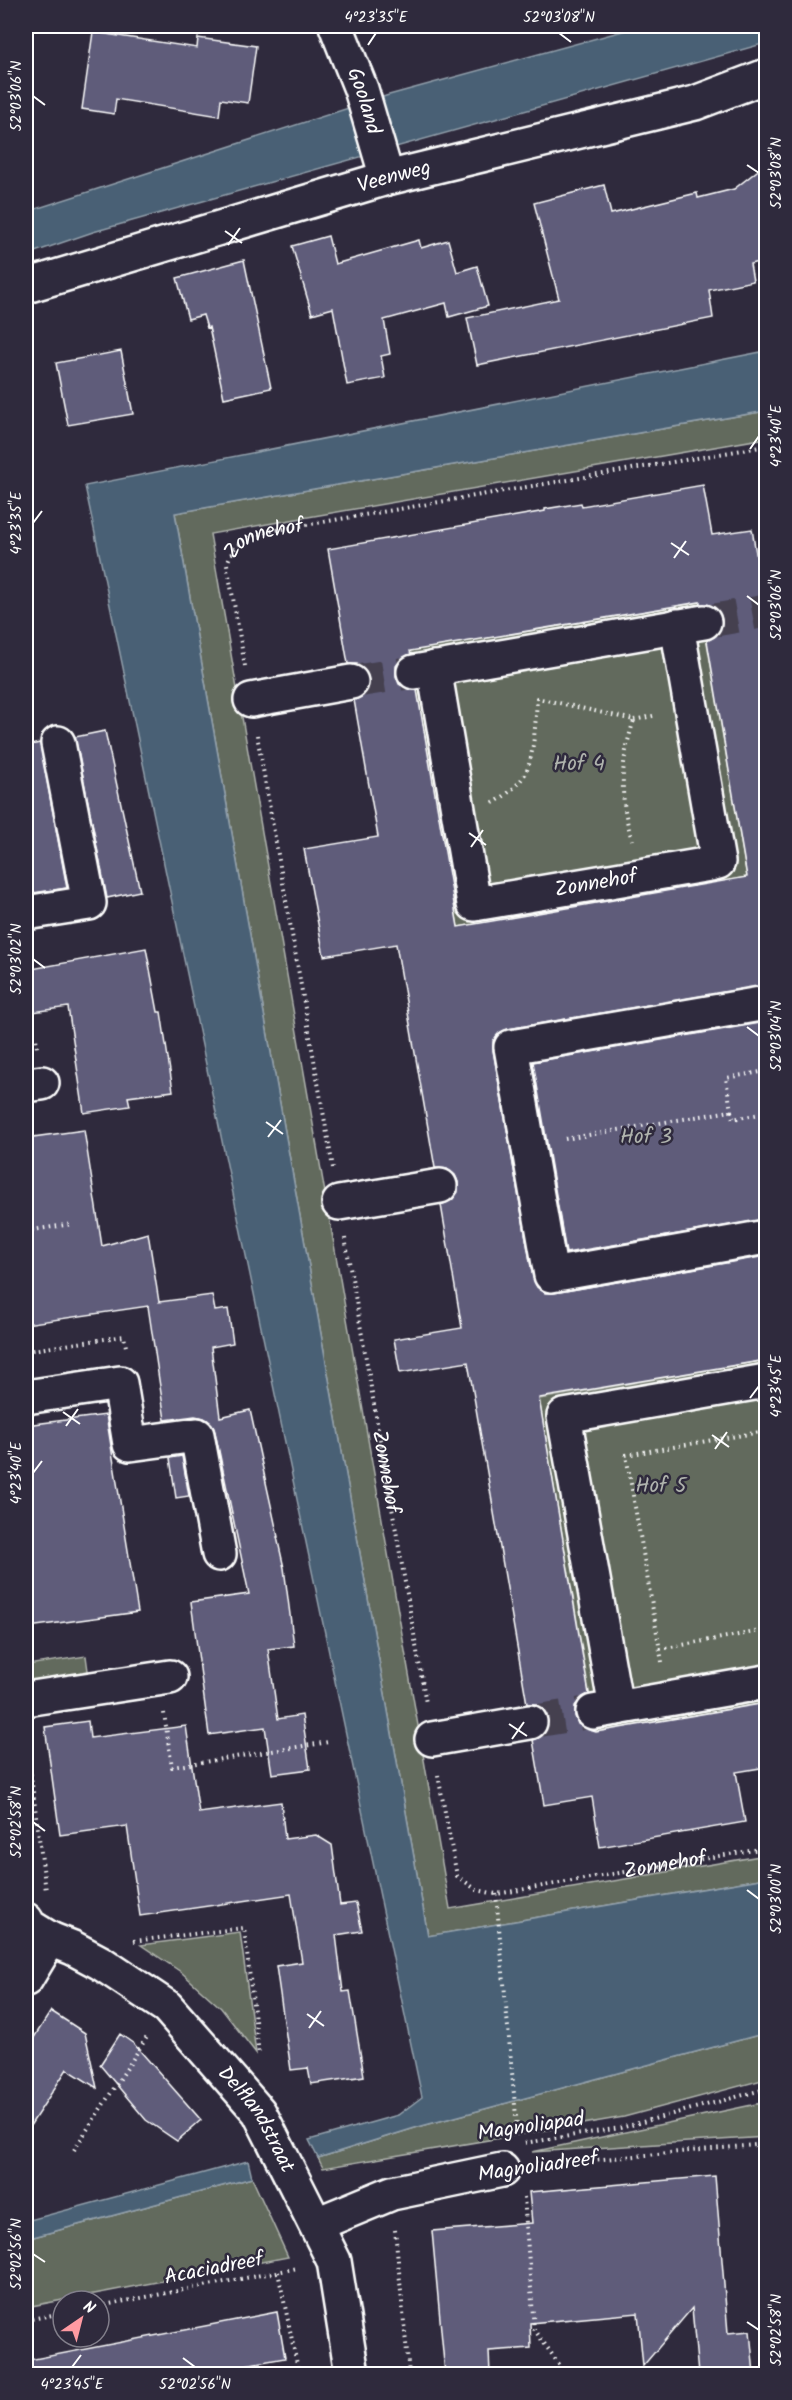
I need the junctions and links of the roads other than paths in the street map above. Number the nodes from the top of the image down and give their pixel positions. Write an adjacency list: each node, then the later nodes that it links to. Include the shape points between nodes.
1 (336, 26): 3 (street, Gooland, via 361,89)
2 (766, 76): 3 (street, Veenweg, via 695,103)
3 (384, 169): 4 (street, Veenweg)
4 (27, 281)
5 (351, 682): 6 (street)
6 (251, 700)
7 (58, 743): 9 (street, via 89,903)
8 (459, 819): 8 (street, Zonnehof, via 424,670 691,624 718,862 474,904)
9 (26, 913)
10 (766, 1003): 13 (street, via 511,1047 551,1275)
11 (440, 1186): 12 (street)
12 (339, 1203)
13 (766, 1237)
14 (766, 1381): 18 (street, via 564,1416 604,1710)
15 (26, 1397): 16 (street, via 120,1383 130,1444 197,1435)
16 (219, 1554)
17 (170, 1677): 19 (street)
18 (766, 1682)
19 (26, 1699)
20 (530, 1722): 21 (street)
21 (432, 1739)
22 (52, 1937): 23 (street); 25 (street, Delflandstraat, via 167,2007 260,2112)
23 (28, 1975)
24 (514, 2161): 25 (street, Magnoliadreef, via 392,2193)
25 (317, 2224): 26 (street, Delflandstraat, via 334,2261)
26 (352, 2374)

